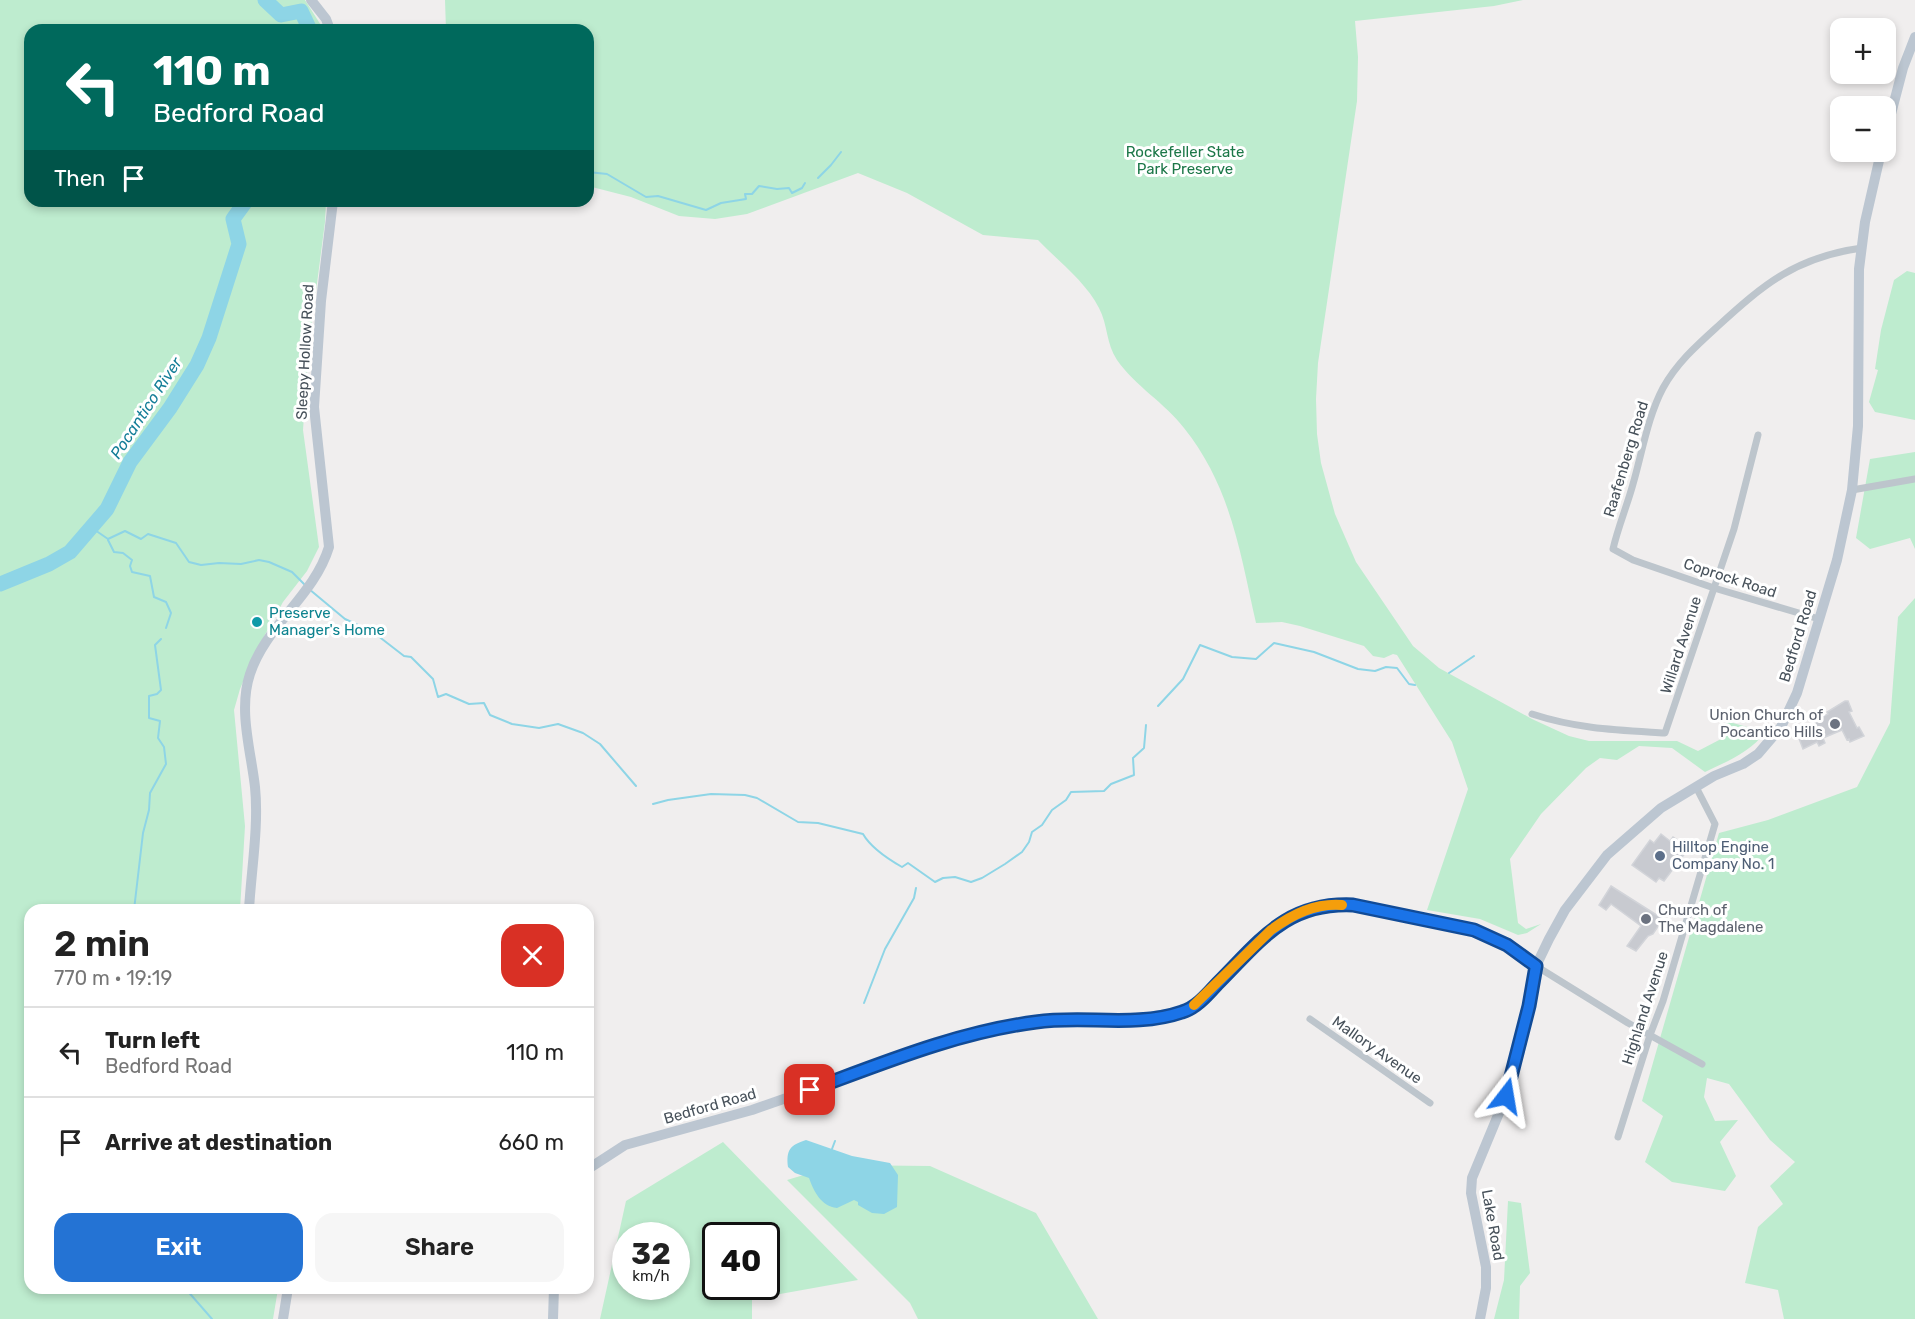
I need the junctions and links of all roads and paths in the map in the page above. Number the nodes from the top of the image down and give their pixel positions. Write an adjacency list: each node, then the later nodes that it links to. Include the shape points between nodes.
1 (311, 0): 2 (main road)
2 (328, 24)
3 (1915, 37): 4 (main road)
4 (1896, 96)
5 (1879, 162): 7 (main road, Bedford Road)
6 (332, 207): 16 (main road, Sleepy Hollow Road, via 314,407 329,547 310,584 267,638 247,685 245,710 255,788)
7 (1862, 248): 10 (main road, Bedford Road, via 1857,316 1858,426); 11 (street, Raafenberg Road, via 1840,250 1776,277 1677,365 1658,398 1614,543 1613,549)
8 (1758, 435): 12 (street, Willard Avenue)
9 (1915, 479): 10 (street)
10 (1852, 490): 13 (main road, Bedford Road)
11 (1633, 560): 12 (street, Coprock Road)
12 (1714, 588): 13 (street, Coprock Road); 14 (street, Willard Avenue, via 1665,734 1586,728)
13 (1819, 619): 15 (main road, Bedford Road, via 1797,693 1781,727 1758,754)
14 (1532, 714)
15 (1696, 787): 17 (main road, Bedford Road, via 1648,818 1607,855 1565,910); 19 (street, Highland Avenue, via 1715,824)
16 (249, 904)
17 (1536, 966): 19 (street); 23 (main road, Bedford Road, via 1507,945 1474,930 1353,905 1315,907 1271,930 1203,999 1182,1012 1150,1018 1064,1019 1008,1026 952,1040 726,1119 625,1145); 28 (main road, Lake Road, via 1506,1096 1472,1178 1471,1193 1486,1267)
18 (1310, 1019): 21 (street, Mallory Avenue)
19 (1650, 1035): 20 (street); 22 (street, Highland Avenue)
20 (1702, 1064)
21 (1430, 1103)
22 (1618, 1137)
23 (594, 1164)
24 (287, 1294): 26 (main road)
25 (554, 1294): 27 (main road)
26 (283, 1319)
27 (553, 1319)
28 (1480, 1319)

